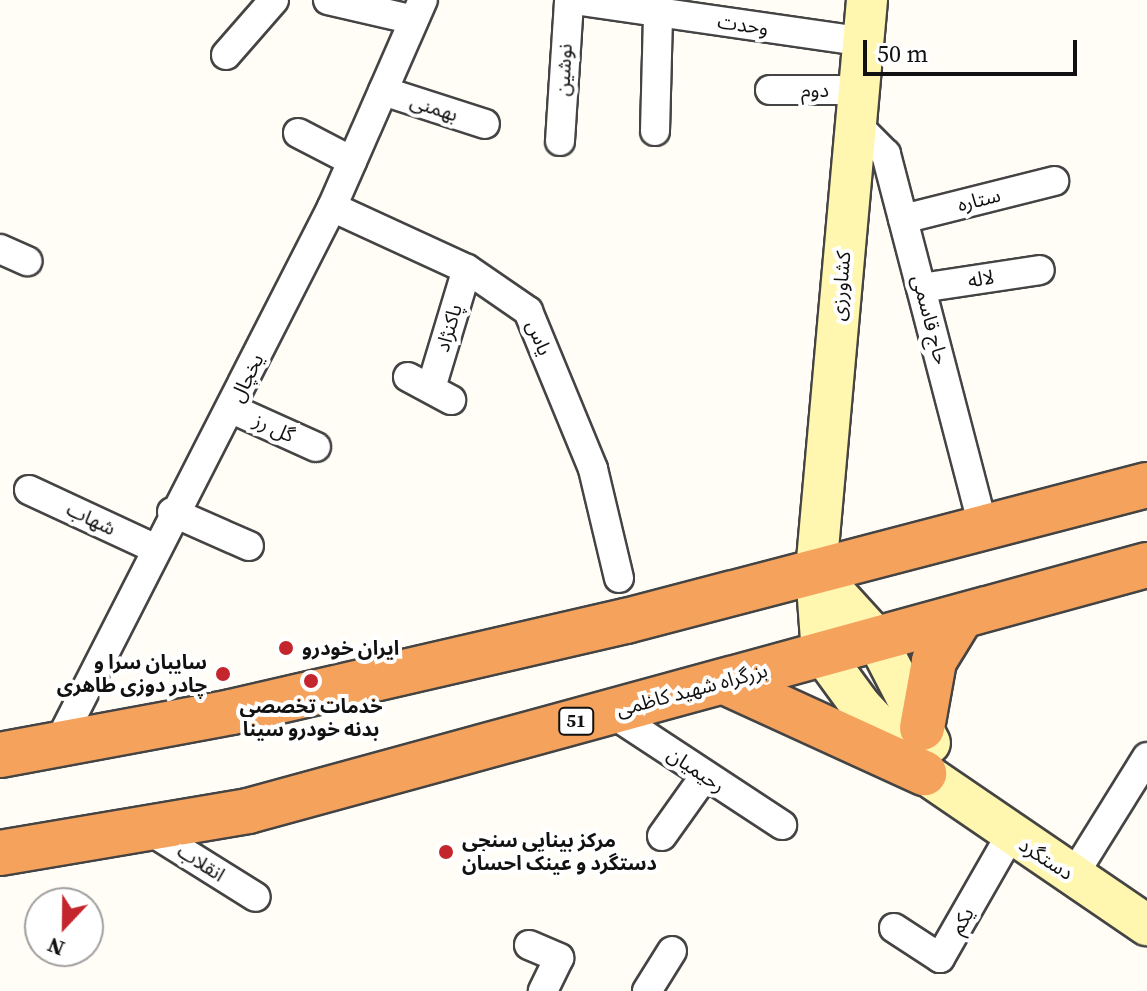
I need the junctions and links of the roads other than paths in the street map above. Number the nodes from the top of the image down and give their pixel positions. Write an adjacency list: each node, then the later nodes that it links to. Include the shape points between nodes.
1 (274, 0): 8 (street)
2 (328, 0): 5 (street)
3 (571, 0): 6 (street, وحدت); 15 (street, نوشین)
4 (867, 0): 7 (street, کشاورزی)
5 (418, 10): 10 (street, یخچال)
6 (658, 13): 7 (street, وحدت); 13 (street)
7 (865, 42): 11 (street, کشاورزی)
8 (226, 55)
9 (770, 90): 11 (street, دوم)
10 (383, 91): 12 (street, بهمنی); 16 (street, یخچال)
11 (857, 107): 19 (street, حاج قاسمی, via 886,154); 35 (street, کشاورزی)
12 (485, 124)
13 (655, 131)
14 (298, 133): 16 (street)
15 (560, 141)
16 (352, 161): 18 (street, یخچال)
17 (1054, 181): 19 (street, ستاره)
18 (332, 207): 22 (street, یاس); 26 (street, یخچال)
19 (903, 219): 24 (street, حاج قاسمی)
20 (0, 249): 21 (street)
21 (27, 261)
22 (467, 269): 25 (street, پاکنژاد); 36 (street, یاس, via 528,311 593,469)
23 (1040, 270): 24 (street, لاله)
24 (921, 288): 31 (street, حاج قاسمی)
25 (430, 388)
26 (232, 409): 27 (street, گل رز); 30 (street, یخچال)
27 (316, 447)
28 (1147, 485): 31 (highway)
29 (29, 490): 33 (street, شهاب)
30 (172, 512): 32 (street); 33 (street, یخچال)
31 (984, 529): 35 (highway)
32 (249, 546)
33 (154, 548): 43 (street, یخچال)
34 (1147, 565): 37 (highway, بزرگراه شهید کاظمی / 51)
35 (816, 572): 38 (street, دستگرد); 39 (street, کشاورزی); 43 (highway, via 626,621)
36 (619, 578)
37 (961, 617): 38 (highway, بزرگراه شهید کاظمی / 51); 42 (highway, via 934,661)
38 (876, 638): 39 (highway, بزرگراه شهید کاظمی / 51); 42 (street, دستگرد)
39 (822, 653): 40 (highway, بزرگراه شهید کاظمی / 51); 47 (street, دستگرد, via 860,705)
40 (727, 683): 41 (highway, بزرگراه شهید کاظمی / 51); 47 (highway)
41 (610, 712): 46 (street, رحیمیان); 49 (highway, بزرگراه شهید کاظمی / 51, via 248,811)
42 (922, 728): 47 (street, دستگرد)
43 (56, 748): 44 (highway)
44 (0, 755)
45 (1147, 757): 53 (street)
46 (704, 777): 48 (street, رحیمیان); 50 (street)
47 (936, 781): 51 (street, دستگرد)
48 (782, 825)
49 (147, 829): 52 (highway, بزرگراه شهید کاظمی / 51); 54 (street, انقلاب)
50 (662, 836)
51 (1010, 836): 53 (street, دستگرد); 56 (street, یکم, via 940,958)
52 (0, 853)
53 (1073, 876): 55 (street, دستگرد)
54 (256, 897)
55 (1147, 925)
56 (894, 928)
57 (529, 945): 59 (street, via 559,958)
58 (672, 951): 60 (street)
59 (543, 991)
60 (647, 991)

